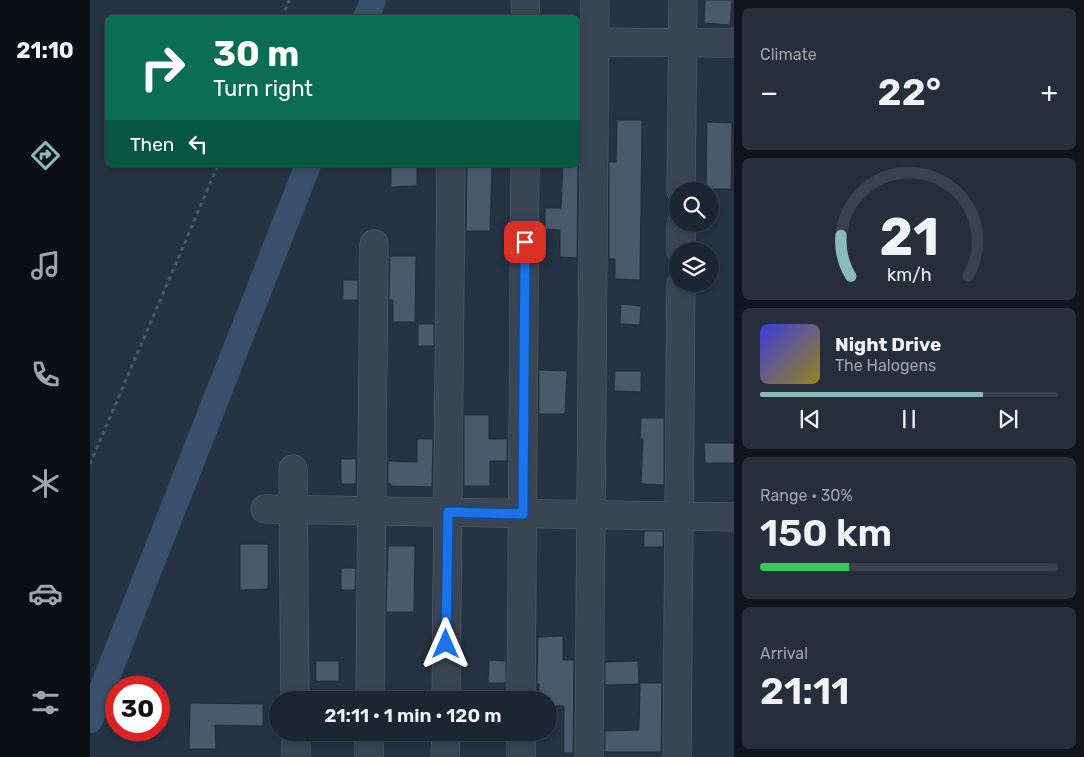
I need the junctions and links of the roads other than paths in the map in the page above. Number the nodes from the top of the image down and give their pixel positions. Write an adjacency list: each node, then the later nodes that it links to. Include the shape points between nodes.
1 (525, 0): 4 (street)
2 (595, 0): 5 (street)
3 (683, 0): 6 (street)
4 (526, 15)
5 (586, 42): 6 (street); 19 (street)
6 (682, 43): 7 (street); 10 (street)
7 (734, 43)
8 (451, 167): 17 (street)
9 (525, 167): 18 (street)
10 (681, 182)
11 (374, 244): 16 (street)
12 (680, 292): 20 (street)
13 (293, 469): 15 (street)
14 (265, 509): 15 (street)
15 (293, 509): 16 (street); 22 (street)
16 (371, 511): 17 (street); 23 (street)
17 (448, 512): 18 (street); 24 (street)
18 (523, 514): 19 (street); 25 (street)
19 (591, 515): 20 (street); 34 (street)
20 (679, 516): 21 (street); 35 (street)
21 (734, 517)
22 (295, 691)
23 (370, 691)
24 (446, 691)
25 (522, 691)
26 (296, 741): 30 (street)
27 (369, 741): 31 (street)
28 (446, 741): 32 (street)
29 (521, 741): 33 (street)
30 (296, 757)
31 (369, 757)
32 (446, 757)
33 (521, 757)
34 (589, 757)
35 (677, 757)

